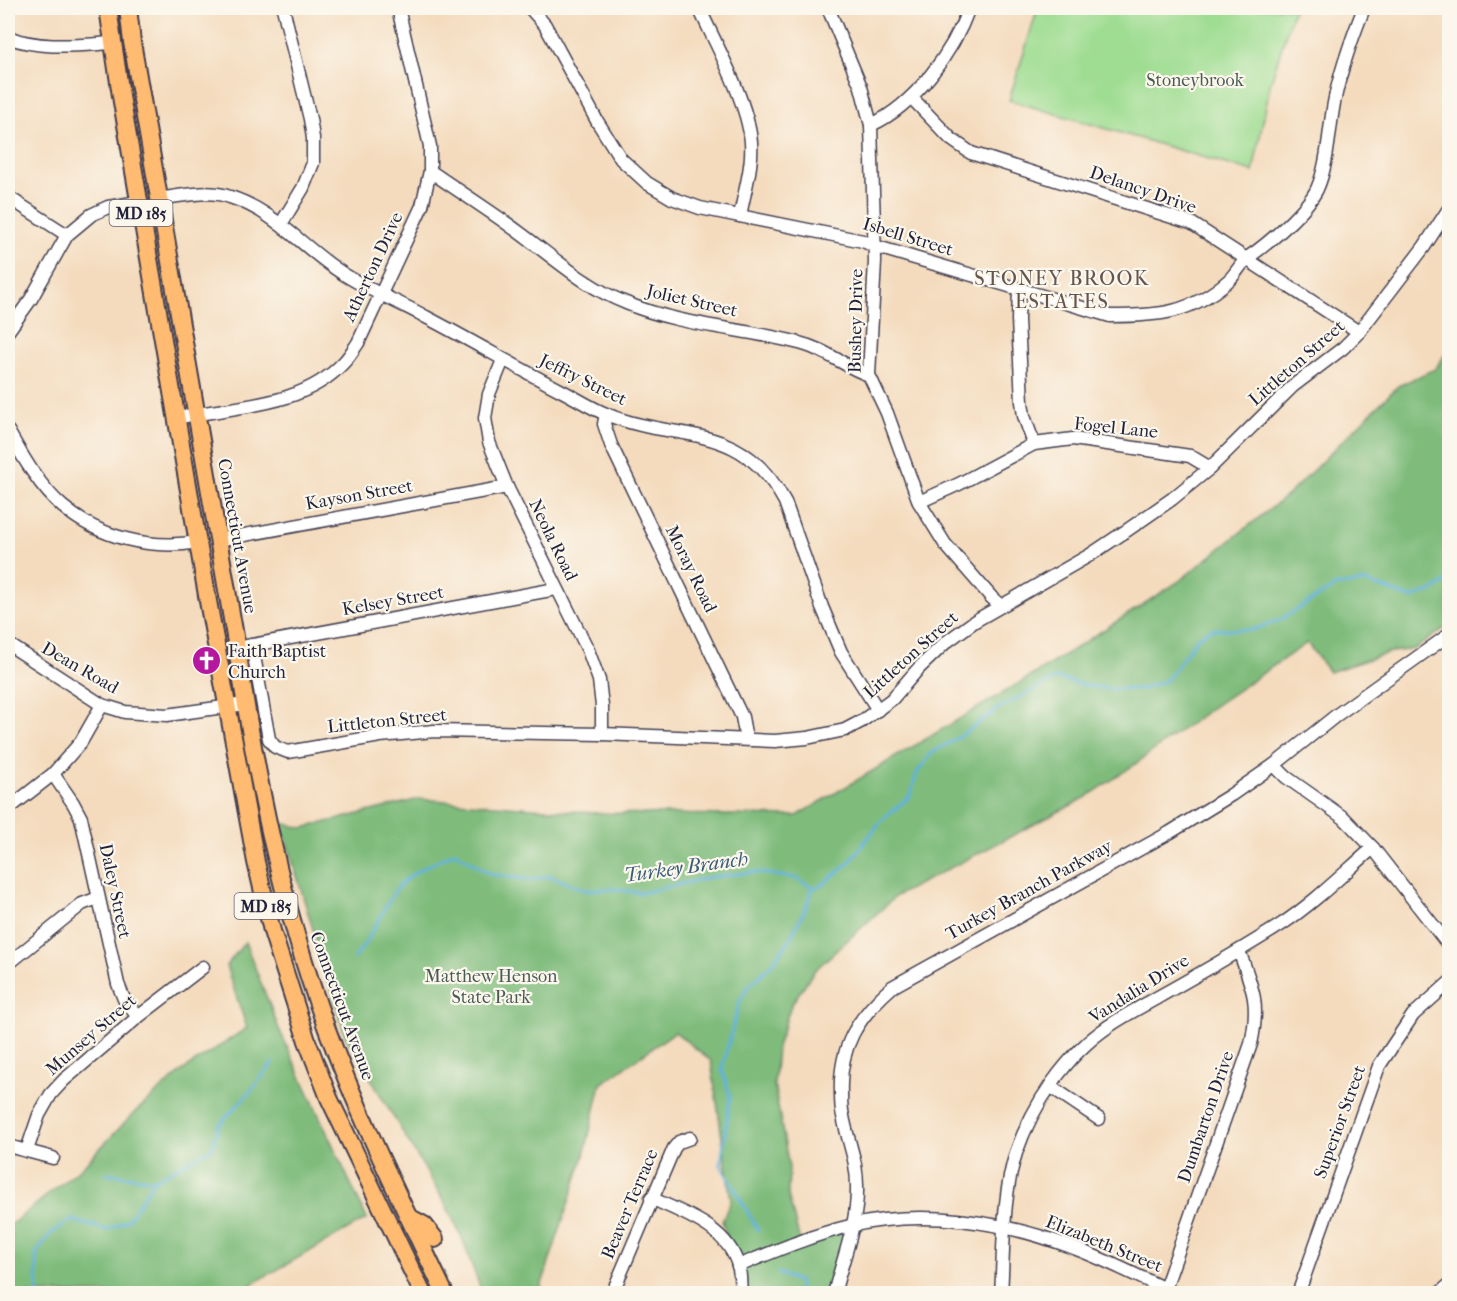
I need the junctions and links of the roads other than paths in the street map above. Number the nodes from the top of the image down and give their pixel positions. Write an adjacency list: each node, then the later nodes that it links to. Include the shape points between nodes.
1 (108, 8): 11 (main road, MD 185)
2 (128, 8): 16 (main road, Connecticut Avenue / MD 185)
3 (283, 8): 20 (street, via 310,119 313,163)
4 (398, 8): 14 (street, Atherton Drive, via 430,146)
5 (530, 8): 19 (street, Isbell Street, via 545,25 621,159 647,183 672,198)
6 (699, 8): 19 (street, via 740,99 749,130 750,159)
7 (828, 8): 13 (street, Bushey Drive, via 857,78)
8 (969, 8): 12 (street, via 940,63)
9 (1364, 8): 23 (street, Isbell Street, via 1335,101 1317,188 1300,212)
10 (8, 37): 11 (street, via 62,46)
11 (112, 43): 17 (main road, MD 185)
12 (911, 98): 13 (street); 23 (street, Delancy Drive, via 951,139 971,153 1191,223)
13 (871, 125): 22 (street, Bushey Drive)
14 (430, 171): 25 (street, Atherton Drive, via 422,206); 29 (street, Joliet Street, via 593,286 626,303 670,318 801,343)
15 (8, 197): 21 (street)
16 (158, 199): 20 (street, Jeffry Street, via 226,195 250,204); 30 (main road, Connecticut Avenue / MD 185)
17 (139, 202): 21 (street, via 108,207); 32 (main road, MD 185)
18 (1449, 207): 27 (street, Littleton Street, via 1424,247)
19 (740, 216): 22 (street, Isbell Street)
20 (281, 224): 25 (street, Jeffry Street, via 334,268)
21 (66, 235): 26 (street, via 31,299)
22 (874, 246): 24 (street, Isbell Street); 29 (street, Bushey Drive)
23 (1247, 258): 24 (street, Isbell Street, via 1229,279 1199,301 1151,316 1110,316); 27 (street, Delancy Drive)
24 (1019, 290): 34 (street, via 1023,416)
25 (381, 294): 28 (street, Jeffry Street); 30 (street, Atherton Drive, via 358,344 344,363 320,382 302,393 276,400)
26 (8, 331)
27 (1359, 332): 35 (street, Littleton Street, via 1293,386)
28 (503, 360): 31 (street, Jeffry Street); 36 (street, Neola Road, via 489,394 485,418 489,442)
29 (869, 375): 37 (street, Bushey Drive)
30 (196, 414): 32 (street, Atherton Drive); 38 (main road, Connecticut Avenue / MD 185)
31 (606, 414): 48 (street, Jeffry Street, via 725,443 760,466 785,502 841,652); 50 (street, Moray Road, via 604,424 611,445 742,717)
32 (176, 418): 39 (main road, MD 185)
33 (8, 431): 39 (street, via 44,486 62,506 88,524 109,534 149,543 179,546)
34 (1034, 444): 35 (street, Fogel Lane, via 1074,439 1111,444 1190,456); 37 (street, Fogel Lane)
35 (1210, 468): 41 (street, Littleton Street, via 1090,555)
36 (507, 487): 38 (street, Kayson Street); 40 (street, Neola Road)
37 (919, 502): 41 (street, Bushey Drive, via 945,544)
38 (217, 540): 44 (main road, Connecticut Avenue / MD 185)
39 (198, 542): 47 (main road, MD 185)
40 (556, 589): 44 (street, Kelsey Street); 49 (street, Neola Road, via 599,680)
41 (1001, 606): 48 (street, Littleton Street, via 945,643)
42 (1448, 639): 51 (street, Turkey Branch Parkway, via 1338,714)
43 (8, 644): 46 (street, Dean Road)
44 (245, 646): 45 (main road, Connecticut Avenue / MD 185); 49 (street, Littleton Street, via 269,740 283,751 434,731)
45 (245, 704): 47 (street, Dean Road); 69 (main road, Connecticut Avenue / MD 185, via 282,887 314,990 349,1086)
46 (102, 705): 47 (street, Dean Road, via 148,715); 52 (street, via 81,742)
47 (227, 706): 76 (main road, MD 185, via 272,931 308,1041 329,1098)
48 (878, 710): 50 (street, Littleton Street, via 845,729 807,738)
49 (602, 734): 50 (street, Littleton Street)
50 (747, 739)
51 (1274, 765): 54 (street, via 1344,818); 70 (street, Turkey Branch Parkway, via 1169,833 892,987 873,1003 859,1020 842,1062 842,1114 857,1169)
52 (53, 774): 53 (street); 55 (street, Daley Street, via 81,818)
53 (8, 809)
54 (1373, 848): 56 (street); 57 (street, Vandalia Drive, via 1317,898)
55 (98, 898): 58 (street, via 82,904); 61 (street, Daley Street, via 118,984)
56 (1449, 947)
57 (1239, 951): 62 (street, Vandalia Drive, via 1108,1026 1079,1051); 75 (street, Dumbarton Drive, via 1253,988 1256,1021)
58 (8, 964)
59 (203, 967): 61 (street, Munsey Street)
60 (1449, 982): 82 (street, Superior Street, via 1413,1015 1379,1066)
61 (138, 1017): 66 (street, Munsey Street, via 51,1094 39,1114)
62 (1050, 1086): 63 (street); 71 (street, Vandalia Drive, via 1016,1153)
63 (1099, 1119)
64 (690, 1137): 68 (street, Beaver Terrace, via 674,1148)
65 (8, 1146): 66 (street)
66 (27, 1150): 67 (street)
67 (53, 1158)
68 (651, 1198): 73 (street, via 713,1228); 78 (street, Beaver Terrace)
69 (406, 1211): 72 (main road); 77 (main road, Connecticut Avenue / MD 185)
70 (852, 1226): 71 (street, Elizabeth Street, via 936,1219); 73 (street, Elizabeth Street, via 800,1241); 80 (street, Turkey Branch Parkway)
71 (1005, 1228): 75 (street, Elizabeth Street, via 1072,1247); 81 (street, Vandalia Drive)
72 (435, 1239)
73 (738, 1266): 79 (street)
74 (1449, 1284): 83 (street)
75 (1168, 1292)
76 (423, 1293)
77 (445, 1293)
78 (612, 1293)
79 (741, 1293)
80 (834, 1293)
81 (1001, 1293)
82 (1298, 1293)
83 (1439, 1293)

